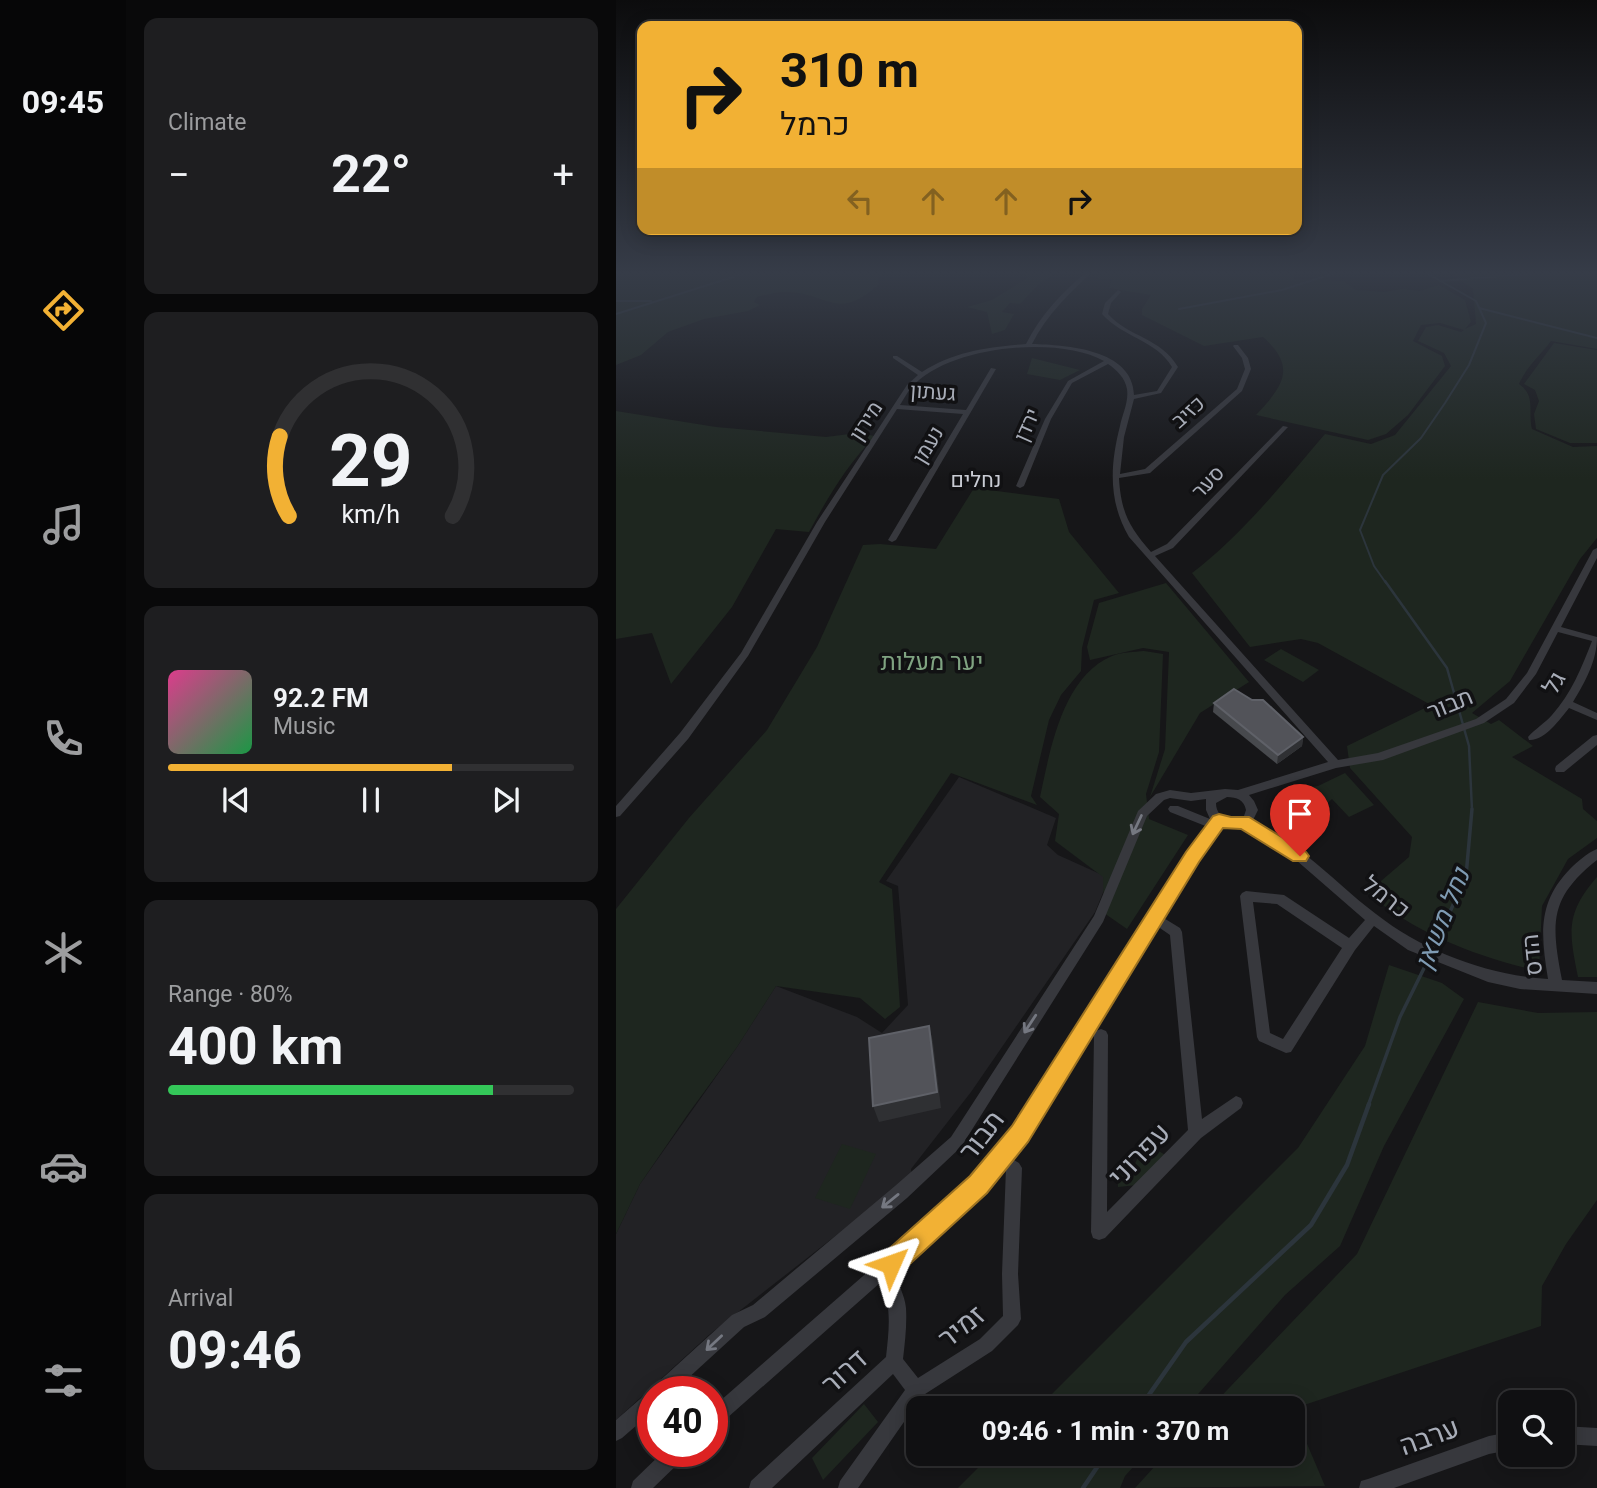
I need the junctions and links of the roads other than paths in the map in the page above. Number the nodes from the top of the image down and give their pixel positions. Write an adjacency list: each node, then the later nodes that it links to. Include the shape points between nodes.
1 (1032, 340): 3 (street)
2 (1145, 340): 9 (street, via 1165,351 1175,367 1159,392)
3 (1030, 345): 6 (street, מירון, via 1072,349); 8 (street, מירון, via 961,355)
4 (1236, 346): 13 (street, כזיב, via 1248,369 1240,390 1147,471)
5 (895, 357): 8 (street)
6 (1108, 361): 9 (street, via 1126,377); 14 (street, ירדן, via 1070,382 1048,419)
7 (993, 369): 11 (street, נעמן)
8 (922, 375): 10 (street, מירון)
9 (1131, 398): 13 (street)
10 (896, 407): 11 (street, געתון); 30 (street, מירון, via 821,522 745,654 684,736)
11 (968, 412): 15 (street, נעמן)
12 (1285, 427): 17 (street, סער, via 1170,546)
13 (1115, 477): 17 (street, via 1123,520)
14 (1020, 486)
15 (892, 540)
16 (1597, 550): 18 (street, תבור)
17 (1151, 555): 24 (street)
18 (1554, 628): 19 (street); 24 (street, תבור, via 1531,674 1510,701 1480,721 1379,757)
19 (1597, 640): 20 (street, גל)
20 (1569, 704): 21 (street); 22 (street, גל)
21 (1597, 717)
22 (1533, 737)
23 (1597, 739): 25 (street)
24 (1336, 764): 27 (street, תבור)
25 (1560, 769)
26 (1219, 794): 27 (street); 28 (street); 31 (street, via 1211,802)
27 (1239, 794): 32 (street, via 1252,810)
28 (1191, 797): 31 (street); 45 (street, one-way to 45, via 1160,797 1142,814 1100,918 956,1142)
29 (1174, 810): 31 (street)
30 (616, 813)
31 (1215, 819): 32 (street); 34 (street, תבור)
32 (1243, 822): 35 (street, כרמל, via 1300,856)
33 (1597, 854): 37 (street, הדס, via 1562,885 1551,909 1547,937)
34 (1156, 919): 41 (street, עפרוני, via 1176,932); 43 (street, תבור, via 1020,1134 979,1184)
35 (1373, 919): 36 (street); 37 (street, כרמל, via 1413,946 1488,976)
36 (1350, 946): 36 (street, via 1286,1047 1264,1037 1246,896 1280,899)
37 (1556, 986): 38 (street, כרמל)
38 (1597, 988)
39 (1101, 1035): 41 (street, עפרוני, via 1099,1233)
40 (1236, 1103): 41 (street)
41 (1196, 1133)
42 (1014, 1168): 46 (street, זמיר, via 1012,1319 986,1345)
43 (891, 1264): 44 (street, דרור, via 888,1280 896,1293); 47 (street, תבור)
44 (894, 1361): 46 (street); 55 (street, דרור)
45 (678, 1376)
46 (916, 1390): 56 (street, זמיר)
47 (728, 1406)
48 (637, 1413): 49 (street)
49 (616, 1432)
50 (1575, 1436): 51 (street)
51 (1597, 1437)
52 (1498, 1443): 57 (street, ערבה)
53 (661, 1467): 54 (street)
54 (640, 1488)
55 (758, 1488)
56 (847, 1488)
57 (1368, 1488)

